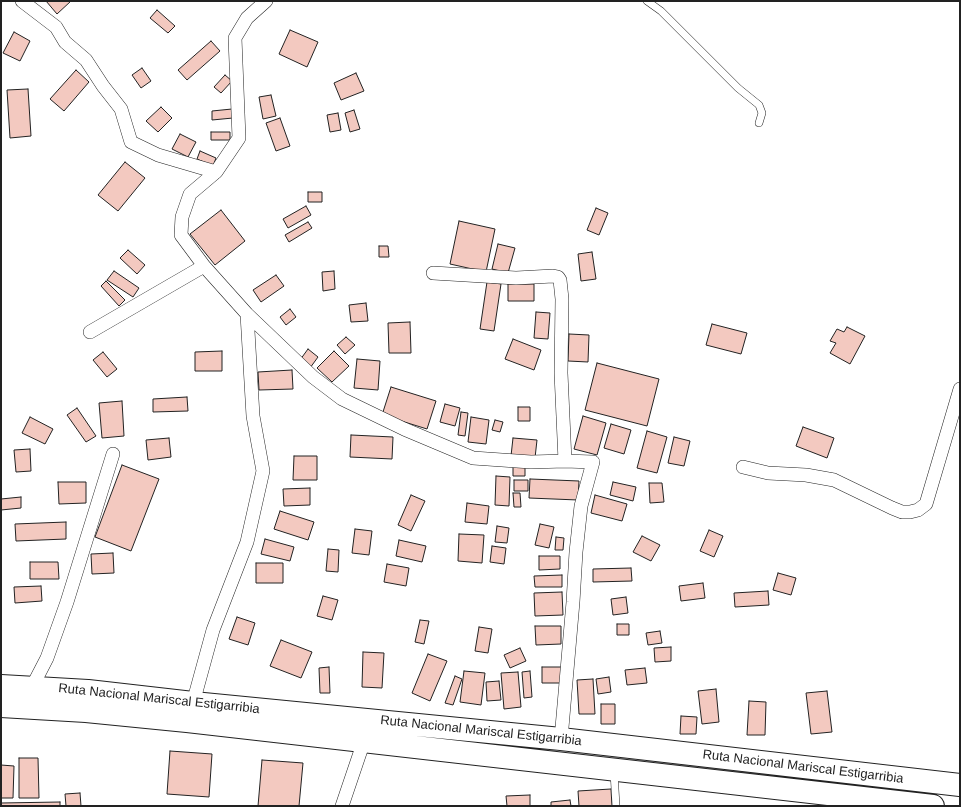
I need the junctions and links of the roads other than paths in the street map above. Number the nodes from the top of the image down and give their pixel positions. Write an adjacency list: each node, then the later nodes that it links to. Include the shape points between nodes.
1 (22, 1): 5 (street, via 56,27 65,42 86,60 121,109 130,142 158,155)
2 (266, 1): 5 (street, via 247,18 235,38 239,138)
3 (647, 1): 4 (lane, via 759,105 762,113)
4 (759, 123)
5 (216, 172): 6 (street, via 190,194 182,217 181,235)
6 (204, 266): 8 (street); 9 (street)
7 (434, 273): 12 (street, via 516,278 558,277 562,299 561,373)
8 (248, 314): 12 (street, via 313,377 342,399 404,429 473,458 531,462); 16 (street, via 253,416 263,471 247,542 213,630)
9 (90, 332)
10 (960, 389): 13 (street, via 926,504 918,510 902,512 834,480 768,473)
11 (113, 454): 15 (street, via 67,602 47,658)
12 (565, 461): 18 (street, via 593,462 581,506)
13 (743, 467)
14 (1, 686): 15 (highway, Ruta Nacional Mariscal Estigarribia)
15 (32, 687): 16 (highway, Ruta Nacional Mariscal Estigarribia)
16 (193, 703): 18 (highway, Ruta Nacional Mariscal Estigarribia)
17 (1, 706): 19 (highway, Ruta Nacional Mariscal Estigarribia, via 86,711)
18 (561, 739): 21 (highway, Ruta Nacional Mariscal Estigarribia)
19 (364, 741): 20 (highway, Ruta Nacional Mariscal Estigarribia); 22 (street)
20 (614, 770): 23 (lane); 24 (highway, Ruta Nacional Mariscal Estigarribia, via 837,798)
21 (960, 785)
22 (342, 806)
23 (616, 806)
24 (933, 806)

